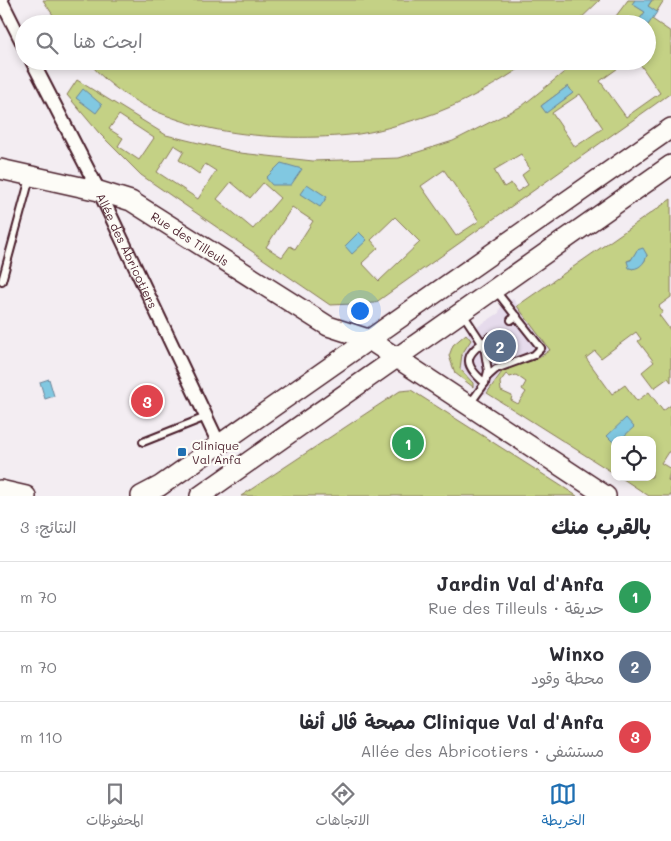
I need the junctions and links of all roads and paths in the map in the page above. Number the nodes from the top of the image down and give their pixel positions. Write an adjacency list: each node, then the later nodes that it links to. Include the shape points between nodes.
1 (1, 0): 2 (street)
2 (15, 28)
3 (37, 70): 8 (street, Allée des Abricotiers)
4 (671, 128): 15 (main road)
5 (671, 165): 10 (main road)
6 (0, 169): 7 (main road, Rue des Tilleuls)
7 (31, 176): 8 (main road, Rue des Tilleuls); 9 (lane)
8 (99, 190): 15 (main road, Rue des Tilleuls, via 144,208 328,326); 20 (street, Allée des Abricotiers)
9 (2, 280)
10 (495, 290): 11 (main road); 12 (lane)
11 (462, 312): 16 (lane); 17 (main road)
12 (517, 316): 13 (lane); 18 (lane, via 541,344 540,351 496,369)
13 (511, 320)
14 (490, 337): 16 (lane)
15 (368, 339): 17 (main road, Rue des Tilleuls); 22 (main road)
16 (482, 342): 18 (lane); 18 (lane, via 469,355 468,362 475,374)
17 (397, 358): 19 (main road, Rue des Tilleuls); 26 (main road)
18 (486, 380): 19 (lane)
19 (469, 406): 27 (main road, Rue des Tilleuls)
20 (206, 417): 21 (lane); 22 (street, Allée des Abricotiers)
21 (143, 442)
22 (219, 444): 25 (main road)
23 (0, 490): 24 (main road)
24 (26, 496)
25 (141, 496)
26 (200, 496)
27 (606, 496)

